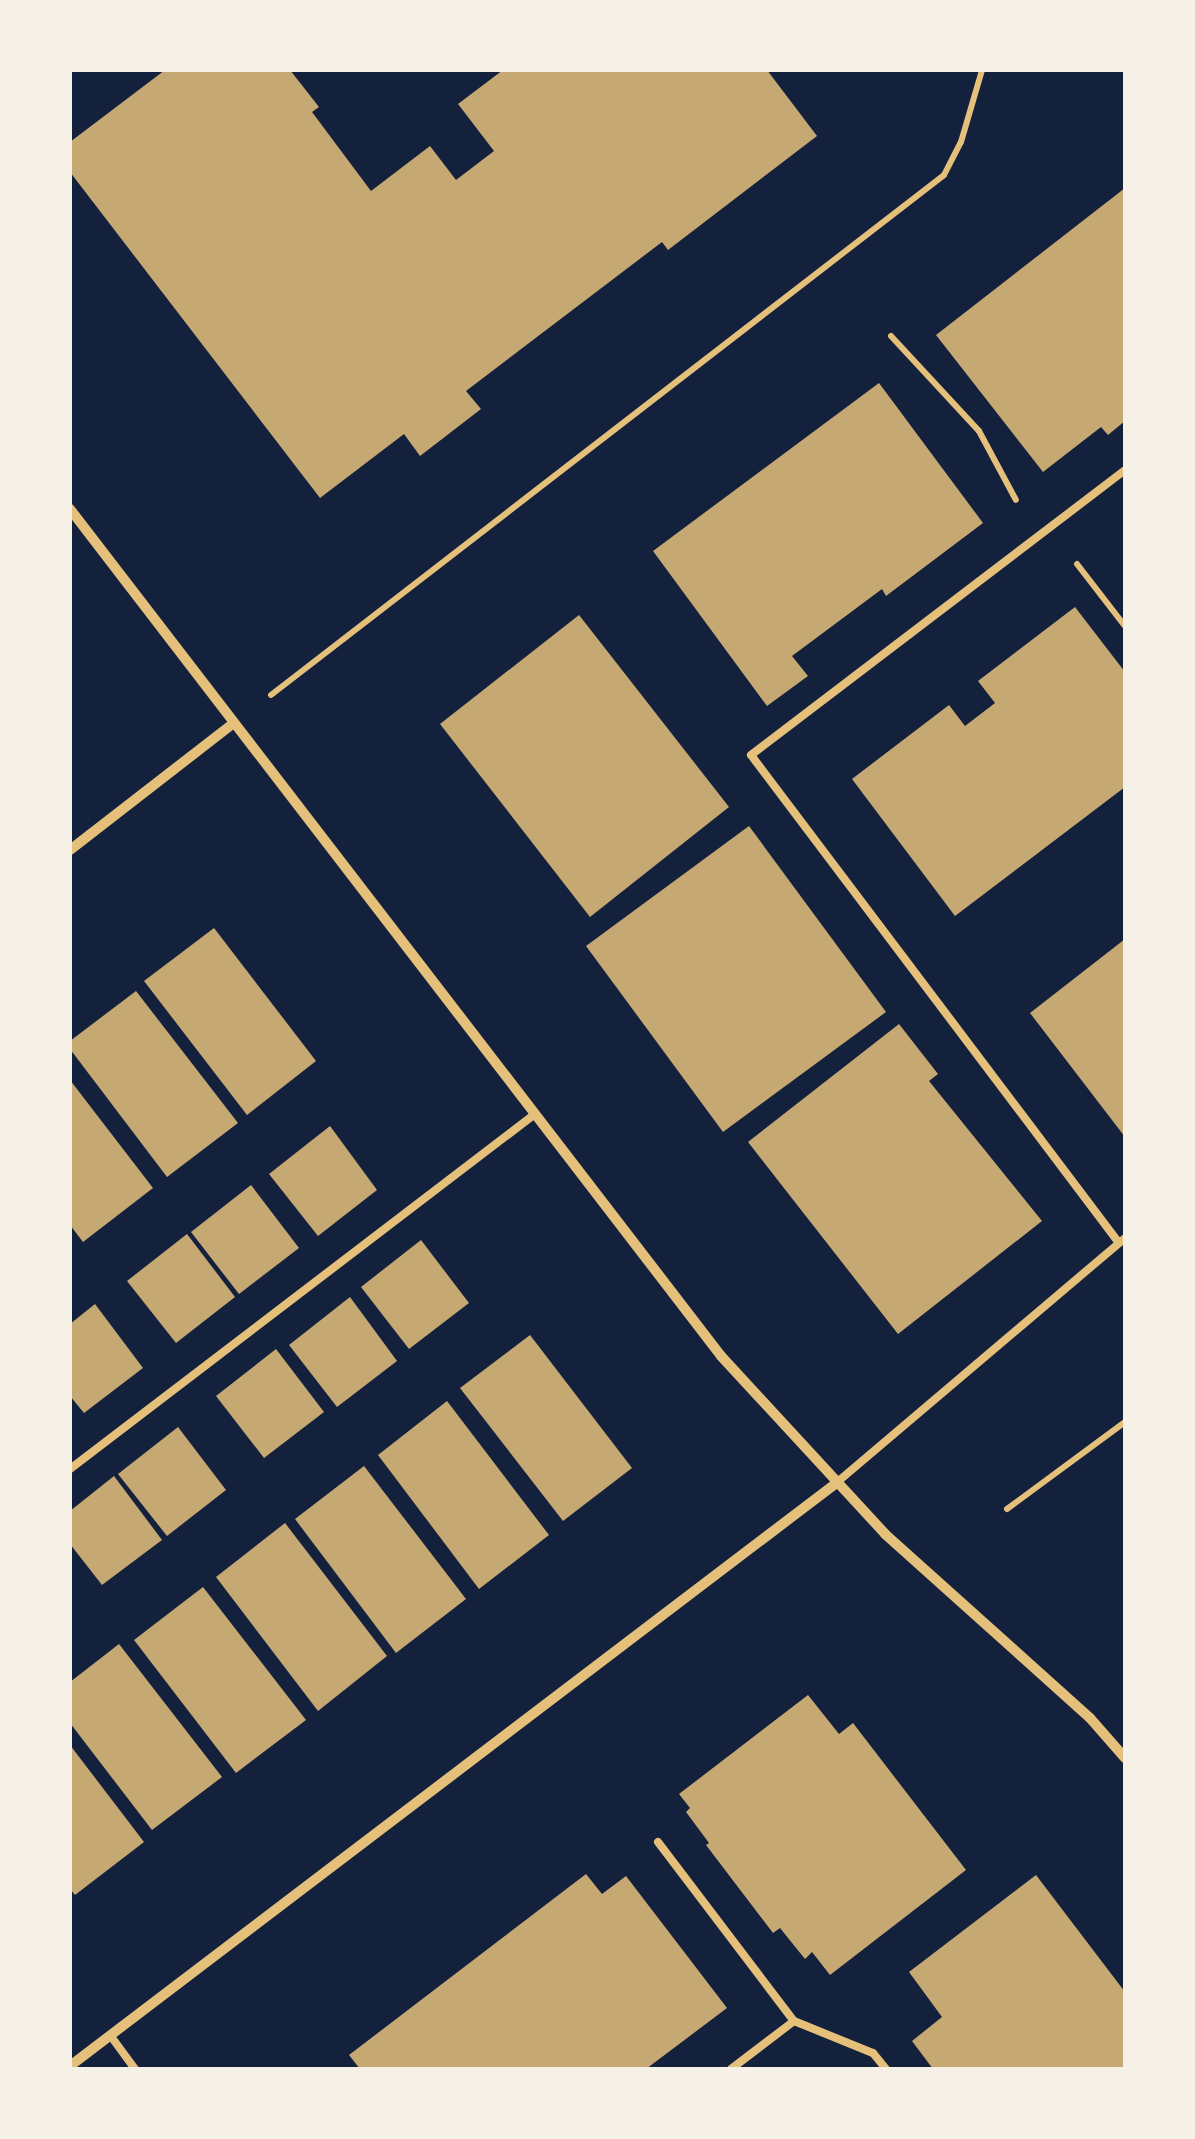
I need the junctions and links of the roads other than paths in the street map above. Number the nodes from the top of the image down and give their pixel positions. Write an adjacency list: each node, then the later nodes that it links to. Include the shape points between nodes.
1 (1125, 470): 6 (lane, via 750,755)
2 (70, 509): 3 (street)
3 (234, 724): 4 (street); 5 (street)
4 (70, 850)
5 (535, 1114): 7 (lane); 8 (street, via 721,1356)
6 (1122, 1240): 8 (lane)
7 (70, 1469)
8 (835, 1484): 9 (street, via 1090,1718); 12 (street)
9 (1125, 1758)
10 (658, 1842): 11 (lane)
11 (794, 2020): 15 (lane); 16 (lane, via 873,2053)
12 (110, 2035): 13 (street); 14 (lane)
13 (70, 2066)
14 (136, 2069)
15 (731, 2069)
16 (886, 2069)

